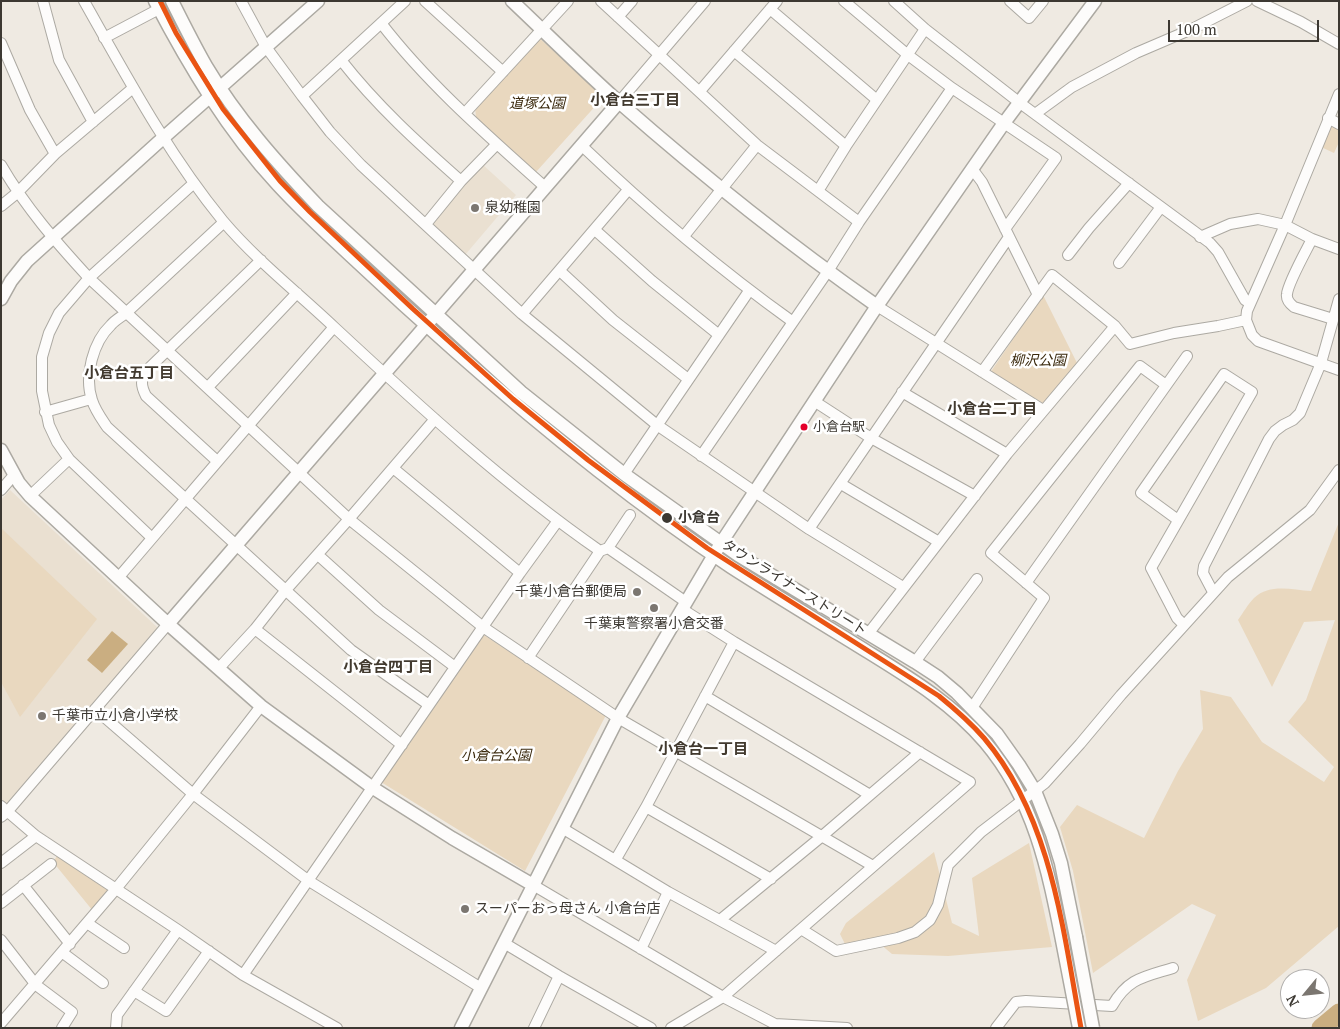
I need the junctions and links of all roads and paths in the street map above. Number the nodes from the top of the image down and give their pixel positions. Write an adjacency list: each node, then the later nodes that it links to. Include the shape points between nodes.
1 (43, 1): 48 (street, via 59,60)
2 (84, 1): 26 (street)
3 (172, 1): 35 (street, タウンライナーストリート)
4 (242, 1): 29 (street)
5 (318, 1): 29 (street)
6 (405, 1): 23 (street)
7 (425, 1): 34 (street)
8 (512, 1): 24 (street)
9 (568, 1): 24 (street)
10 (601, 1): 22 (street)
11 (632, 1): 22 (street)
12 (704, 1): 31 (street)
13 (844, 1): 32 (street)
14 (894, 1): 25 (street)
15 (1010, 1): 16 (street, via 1030,18)
16 (1043, 1)
17 (1095, 1): 44 (street)
18 (1247, 1): 46 (street, via 1072,86)
19 (1257, 1): 28 (street)
20 (157, 5): 26 (street); 40 (street, タウンライナーストリート)
21 (774, 5): 30 (street); 42 (street)
22 (618, 17): 31 (street)
23 (381, 23): 33 (street); 45 (street, via 421,70)
24 (543, 29): 34 (street); 43 (street)
25 (925, 29): 32 (street); 44 (street)
26 (104, 38): 36 (street)
27 (1, 43): 56 (street, via 30,110)
28 (1339, 44)
29 (266, 46): 35 (street); 41 (street)
30 (734, 51): 38 (street); 55 (street)
31 (659, 55): 38 (street); 43 (street)
32 (908, 55): 37 (street); 42 (street)
33 (341, 60): 41 (street); 59 (street, via 391,118)
34 (503, 72): 45 (street)
35 (220, 87): 40 (street); 96 (street, タウンライナーストリート, via 288,175)
36 (133, 88): 48 (street); 51 (street)
37 (952, 88): 49 (street); 70 (street)
38 (700, 91): 54 (street)
39 (1339, 94): 47 (street)
40 (211, 96): 51 (street); 101 (street, タウンライナーストリート, via 277,184)
41 (302, 96): 71 (street, via 330,132)
42 (877, 100): 55 (street)
43 (619, 102): 53 (street); 63 (street)
44 (1020, 103): 46 (street); 49 (street)
45 (465, 113): 52 (street)
46 (1035, 114): 61 (street)
47 (1328, 118): 50 (street); 72 (street)
48 (93, 122): 56 (street)
49 (1004, 123): 58 (street); 74 (street, via 1056,158)
50 (1339, 124)
51 (162, 138): 60 (street); 77 (street)
52 (497, 144): 59 (street); 62 (street)
53 (581, 145): 62 (street); 64 (street)
54 (758, 145): 63 (street); 65 (street)
55 (846, 146): 65 (street)
56 (55, 154): 66 (street)
57 (1, 165): 66 (street)
58 (973, 170): 74 (street); 94 (street)
59 (461, 181): 71 (street)
60 (194, 183): 69 (street); 86 (street)
61 (1129, 183): 68 (street); 80 (street)
62 (545, 187): 83 (street)
63 (721, 189): 75 (street); 85 (street)
64 (628, 190): 73 (street); 75 (street)
65 (818, 191): 70 (street)
66 (17, 193): 67 (street); 77 (street)
67 (1, 206)
68 (1161, 207): 76 (street); 82 (street)
69 (224, 222): 81 (street); 95 (street)
70 (858, 222): 85 (street)
71 (426, 224): 83 (street)
72 (1285, 225): 76 (street, via 1258,219 1230,224); 78 (street); 93 (street)
73 (595, 230): 84 (street); 104 (street)
74 (1007, 233): 90 (street); 105 (street)
75 (684, 236): 88 (street)
76 (1200, 237): 93 (street, via 1218,252)
77 (53, 238): 86 (street); 87 (street)
78 (1312, 239): 79 (street); 98 (street, via 1288,289 1287,299 1294,307)
79 (1339, 249)
80 (1068, 255)
81 (261, 260): 89 (street); 106 (street)
82 (1119, 263)
83 (474, 270): 96 (street); 97 (street)
84 (560, 271): 97 (street); 112 (street, via 613,320)
85 (828, 271): 94 (street); 100 (street)
86 (89, 278): 95 (street); 119 (street, via 59,312 49,333 41,370)
87 (6, 283): 91 (street)
88 (749, 291): 100 (street); 104 (street)
89 (297, 293): 103 (street); 114 (street)
90 (1038, 295): 102 (street, via 1052,275); 110 (street)
91 (1, 299)
92 (1339, 299): 98 (street)
93 (1250, 304): 99 (street)
94 (876, 306): 105 (street); 117 (street)
95 (126, 313): 106 (street); 116 (street, via 110,325 98,343 89,379)
96 (435, 314): 101 (street); 132 (street, タウンライナーストリート, via 520,392)
97 (522, 314): 122 (street)
98 (1333, 319): 108 (street)
99 (1246, 320): 102 (street, via 1130,344); 108 (street, via 1258,341)
100 (793, 322): 126 (street)
101 (426, 325): 111 (street); 151 (street, タウンライナーストリート, via 586,463)
102 (1115, 326): 118 (street)
103 (334, 327): 111 (street); 121 (street)
104 (719, 335): 112 (street)
105 (935, 343): 110 (street); 115 (street)
106 (167, 351): 114 (street); 128 (street, via 146,370 142,388 146,396)
107 (1187, 356): 113 (street)
108 (1321, 363): 109 (street); 158 (street, via 1300,413 1269,438 1204,566 1203,573)
109 (1339, 370)
110 (982, 372): 118 (street)
111 (383, 374): 120 (street); 131 (street)
112 (688, 379): 122 (street)
113 (1166, 385): 155 (street); 155 (street, via 1140,366 991,553)
114 (208, 387): 121 (street)
115 (902, 392): 123 (street); 125 (street)
116 (91, 399): 119 (street); 139 (street, via 107,427)
117 (814, 401): 123 (street); 136 (street)
118 (1043, 410): 125 (street)
119 (45, 412): 127 (street, via 57,442)
120 (435, 419): 129 (street); 143 (street)
121 (247, 425): 128 (street); 131 (street)
122 (657, 425): 126 (street); 132 (street)
123 (871, 438): 134 (street); 138 (street)
124 (2, 454): 133 (street)
125 (1007, 454): 138 (street)
126 (701, 456): 136 (street)
127 (69, 459): 137 (street); 145 (street)
128 (217, 461): 139 (street)
129 (393, 468): 141 (street); 152 (street)
130 (1339, 470): 158 (street, via 1310,510)
131 (299, 472): 141 (street); 148 (street)
132 (624, 474): 147 (street, タウンライナーストリート)
133 (14, 475): 135 (street); 137 (street)
134 (841, 484): 144 (street); 146 (street)
135 (1, 490)
136 (754, 493): 144 (street); 147 (street)
137 (30, 496): 153 (street)
138 (975, 496): 146 (street)
139 (186, 499): 145 (street); 148 (street)
140 (630, 515): 149 (street)
141 (350, 519): 150 (street); 162 (street)
142 (1178, 520): 142 (street, via 1141,493 1224,374 1252,392); 161 (street, via 1150,568)
143 (557, 522): 149 (street); 152 (street)
144 (809, 530): 156 (street)
145 (152, 538): 153 (street)
146 (939, 542): 156 (street)
147 (721, 543): 151 (street); 164 (street, タウンライナーストリート)
148 (235, 546): 157 (street); 160 (street)
149 (604, 550): 159 (street); 166 (street)
150 (318, 555): 157 (street); 168 (street, via 378,610)
151 (714, 555): 159 (street); 183 (street, タウンライナーストリート, via 938,697 986,743 1007,772)
152 (520, 573): 162 (street)
153 (118, 578): 160 (street)
154 (977, 579): 167 (street)
155 (1026, 583): 173 (street, via 1044,598)
156 (903, 587): 164 (street)
157 (285, 591): 163 (street); 171 (street, via 351,650)
158 (1213, 592): 161 (street)
159 (684, 606): 165 (street); 175 (street)
160 (168, 624): 169 (street); 174 (street)
161 (1184, 625): 180 (street)
162 (483, 627): 166 (street); 168 (street)
163 (255, 629): 169 (street); 176 (street)
164 (868, 634): 167 (street, タウンライナーストリート)
165 (734, 642): 170 (street); 178 (street)
166 (528, 658): 175 (street)
167 (915, 662): 173 (street, タウンライナーストリート, via 938,677)
168 (455, 667): 171 (street)
169 (219, 668): 172 (street)
170 (705, 696): 177 (street); 182 (street)
171 (430, 705): 176 (street)
172 (261, 706): 179 (street); 181 (street)
173 (972, 708): 180 (street, タウンライナーストリート, via 997,734)
174 (95, 709): 181 (street); 185 (street)
175 (618, 718): 177 (street); 186 (street)
176 (402, 745): 179 (street)
177 (676, 750): 184 (street); 188 (street)
178 (920, 752): 182 (street); 192 (street, via 970,782)
179 (373, 788): 194 (street); 196 (street)
180 (1035, 791): 183 (street); 231 (street, タウンライナーストリート, bridge, via 1059,856)
181 (193, 794): 194 (street); 197 (street)
182 (870, 795): 188 (street)
183 (1022, 801): 202 (street, via 980,832 948,865 938,905 930,920 915,932 836,952); 230 (street, タウンライナーストリート, bridge, via 1047,864)
184 (646, 807): 189 (street); 193 (street)
185 (3, 812): 187 (street)
186 (562, 828): 189 (street); 196 (street)
187 (36, 836): 190 (street); 197 (street)
188 (821, 837): 192 (street); 193 (street)
189 (616, 859): 198 (street)
190 (1, 863)
191 (50, 864): 195 (street)
192 (873, 866): 202 (street)
193 (771, 878): 200 (street)
194 (309, 881): 213 (street); 217 (street)
195 (23, 885): 199 (street); 206 (street)
196 (533, 885): 205 (street); 208 (street)
197 (115, 890): 201 (street); 203 (street)
198 (668, 892): 200 (street); 208 (street)
199 (1, 903)
200 (720, 920): 210 (street)
201 (88, 923): 206 (street); 207 (street)
202 (801, 929): 210 (street)
203 (178, 930): 209 (street); 218 (street)
204 (1, 940): 216 (street)
205 (504, 943): 214 (street); 217 (street)
206 (70, 944): 211 (street)
207 (124, 948)
208 (641, 949): 219 (street)
209 (209, 951): 213 (street); 218 (street, via 166,1011)
210 (776, 951): 219 (street)
211 (62, 953): 215 (street); 216 (street)
212 (1173, 968): 229 (street, via 1127,985 1112,1006 1016,1002)
213 (243, 975): 224 (street)
214 (559, 976): 221 (street); 226 (street)
215 (103, 983)
216 (36, 985): 220 (street); 222 (street, via 72,1012)
217 (481, 988): 225 (street)
218 (134, 991): 223 (street, via 117,1015)
219 (724, 997): 227 (street); 228 (street, via 774,1024)
220 (1, 1023)
221 (536, 1027)
222 (62, 1028)
223 (116, 1028)
224 (337, 1028)
225 (461, 1028)
226 (651, 1028)
227 (671, 1028)
228 (847, 1028)
229 (996, 1028)
230 (1079, 1028)
231 (1093, 1028)

